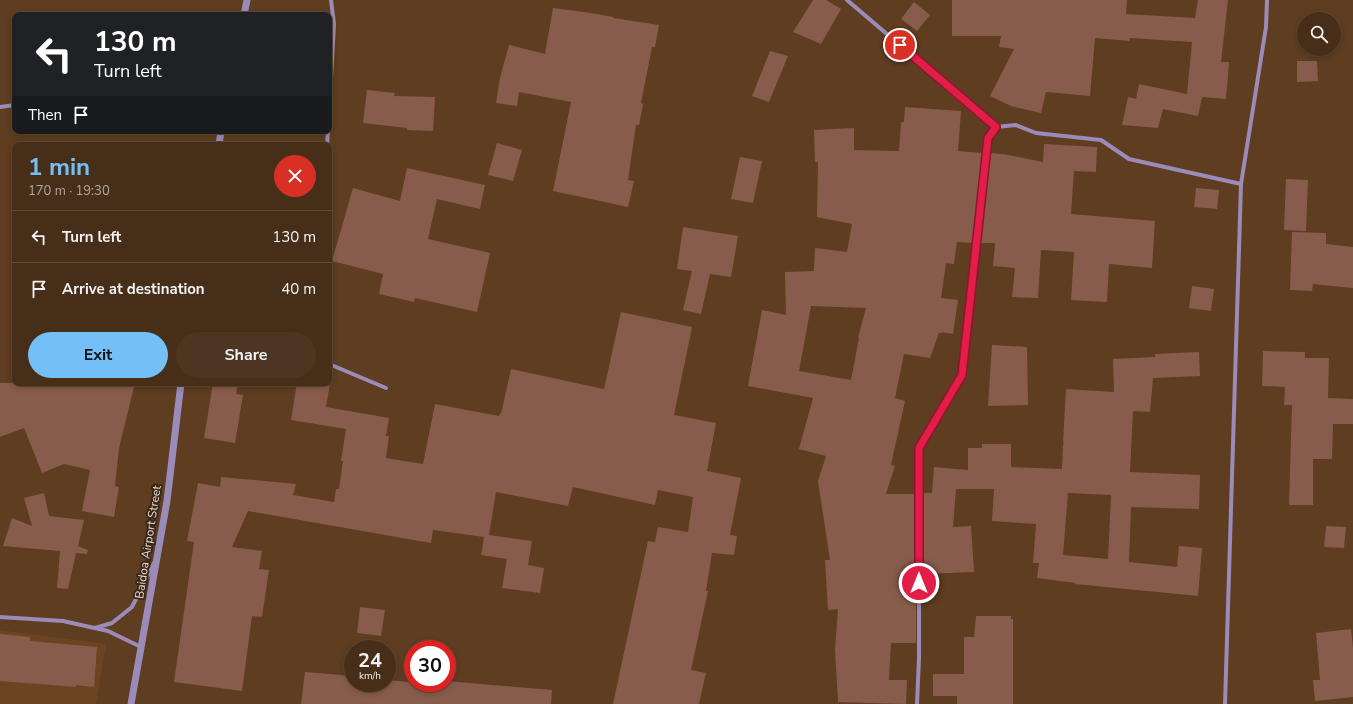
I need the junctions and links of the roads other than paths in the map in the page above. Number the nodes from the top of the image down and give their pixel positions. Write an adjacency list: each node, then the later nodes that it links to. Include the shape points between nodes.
1 (247, 0): 5 (street)
2 (332, 0): 6 (street)
3 (847, 0): 9 (street)
4 (1267, 0): 10 (street, via 1266,27)
5 (245, 12)
6 (332, 60)
7 (12, 105): 8 (street)
8 (0, 107)
9 (996, 127): 10 (street, via 1016,125 1036,132 1101,140 1129,159); 19 (street, via 988,138 962,375 919,448 919,658)
10 (1241, 184): 20 (street)
11 (332, 365): 13 (street)
12 (181, 386): 14 (street, Baidoa Airport Street, via 167,501)
13 (386, 388)
14 (157, 557): 16 (street, via 132,607 112,623); 17 (street, Baidoa Airport Street)
15 (0, 618): 16 (street, via 63,621)
16 (94, 628): 17 (street, via 108,631)
17 (141, 647): 18 (street, Baidoa Airport Street)
18 (132, 704)
19 (916, 704)
20 (1225, 704)

